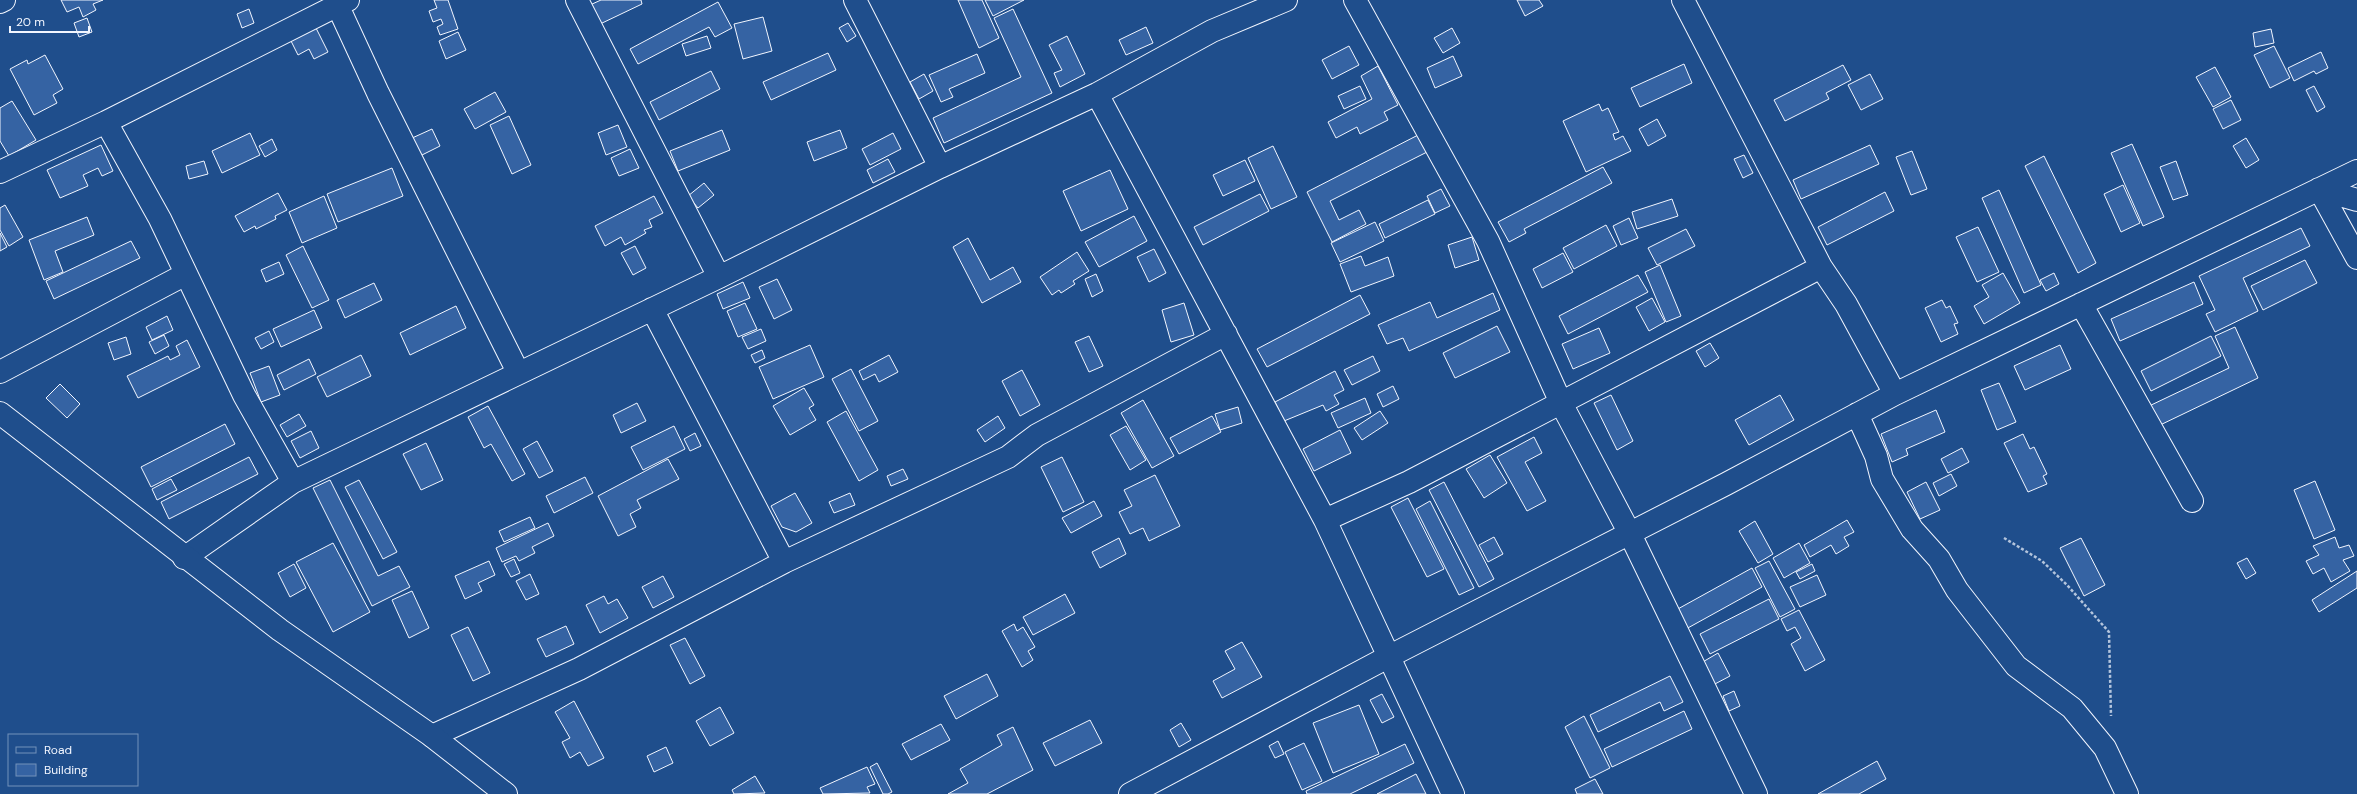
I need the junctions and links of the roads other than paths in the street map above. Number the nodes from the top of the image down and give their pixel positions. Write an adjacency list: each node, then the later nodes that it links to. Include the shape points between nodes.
1 (4, 0): 7 (street)
2 (577, 0): 19 (street)
3 (855, 0): 11 (street)
4 (1286, 0): 9 (street, via 1212,31)
5 (1355, 0): 26 (street, via 1488,241)
6 (1683, 0): 17 (street)
7 (0, 2)
8 (339, 2): 10 (street); 24 (street)
9 (1097, 94): 11 (street); 22 (street)
10 (106, 122): 13 (street); 18 (street, via 160,219)
11 (940, 167): 19 (street)
12 (2357, 171): 14 (street)
13 (0, 172)
14 (2319, 189): 15 (street); 16 (street); 20 (street)
15 (2357, 200)
16 (2357, 258)
17 (1821, 267): 25 (street, via 1846,304); 26 (street)
18 (186, 274): 23 (street); 29 (street, via 244,396)
19 (719, 277): 21 (street)
20 (2081, 304): 25 (street); 30 (street)
21 (652, 309): 24 (street); 34 (street)
22 (1226, 334): 31 (street); 34 (street, via 1037,435 1008,457)
23 (0, 372)
24 (518, 372): 29 (street)
25 (1895, 394): 28 (street)
26 (1561, 403): 31 (street, via 1409,482); 32 (street)
27 (0, 413): 33 (street)
28 (1857, 414): 32 (street); 41 (street, via 1876,456 1882,479 1912,530 1939,559 1957,590 2016,666 2072,708 2105,748)
29 (293, 482): 33 (street)
30 (2192, 500)
31 (1325, 520): 35 (street)
32 (1629, 532): 35 (street); 40 (street)
33 (184, 558): 36 (street, via 280,630)
34 (784, 562): 36 (street, via 579,669)
35 (1388, 657): 38 (street); 39 (street)
36 (432, 736): 37 (street)
37 (506, 794)
38 (1130, 794)
39 (1453, 794)
40 (1756, 794)
41 (2127, 794)

